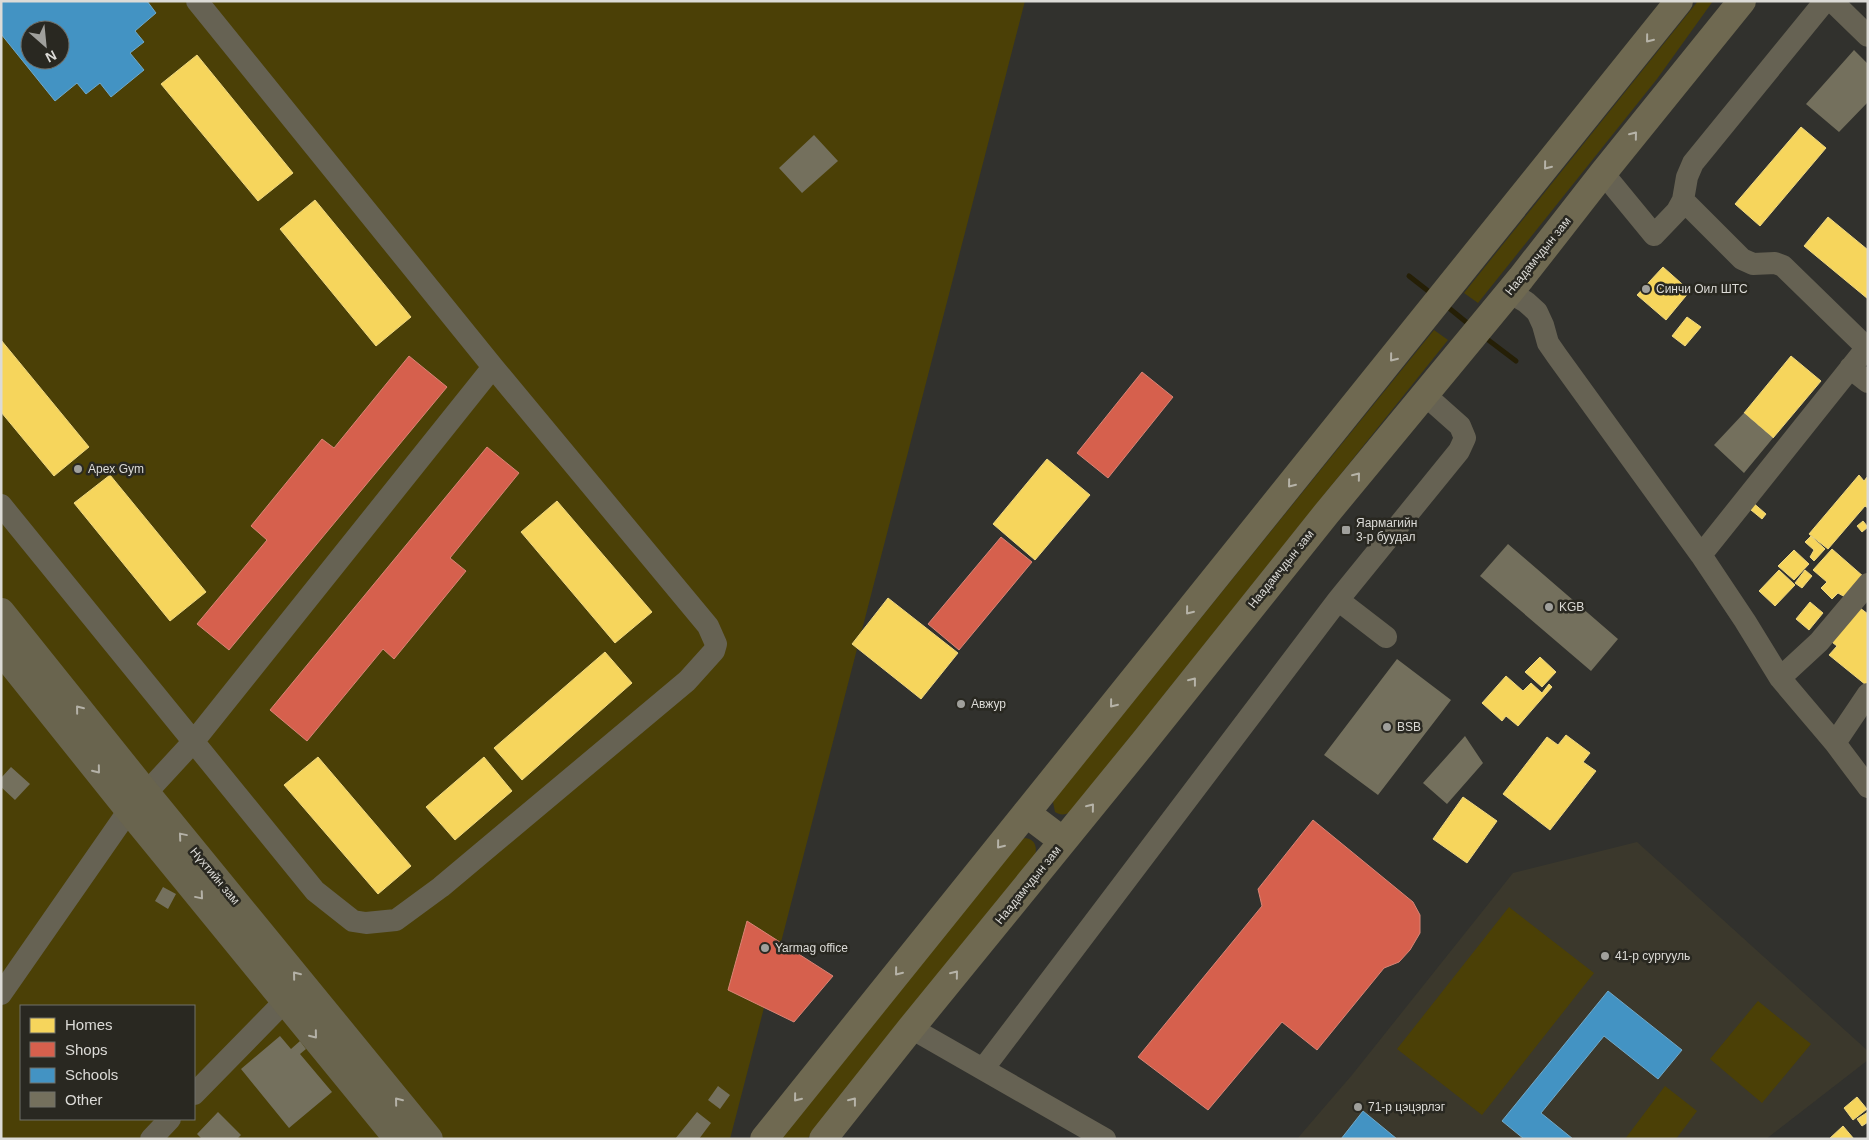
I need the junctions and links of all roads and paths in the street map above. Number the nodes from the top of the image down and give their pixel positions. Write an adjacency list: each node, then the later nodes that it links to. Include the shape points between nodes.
1 (197, 1): 11 (street)
2 (1679, 1): 28 (highway, one-way to 28)
3 (1742, 1): 7 (highway, Наадамчдын зам, one-way to 3)
4 (1825, 1): 8 (street, via 1693,163)
5 (1832, 1): 6 (street)
6 (1868, 36)
7 (1603, 173): 8 (street, via 1654,235); 9 (highway, Наадамчдын зам)
8 (1683, 200): 10 (street, via 1742,259 1753,264 1783,266)
9 (1509, 292): 14 (highway, Наадамчдын зам); 16 (street, via 1537,312 1557,356)
10 (1867, 347): 12 (street)
11 (493, 367): 24 (street); 24 (street, via 708,626 716,644 714,651 687,681 449,880 396,920 353,921 315,891)
12 (1850, 368): 13 (street); 16 (street)
13 (1868, 382)
14 (1424, 394): 18 (street, via 1460,426 1465,438 1459,451); 29 (highway, Наадамчдын зам, one-way to 14)
15 (1, 505): 24 (street)
16 (1701, 555): 22 (street)
17 (1868, 584): 22 (street, via 1819,642)
18 (1338, 600): 20 (street); 33 (street)
19 (1, 612): 27 (main road, Нүхтийн зам, one-way to 19)
20 (1386, 637)
21 (1, 650): 27 (main road, Нүхтийн зам, one-way to 27)
22 (1780, 678): 25 (street)
23 (1868, 694): 25 (street)
24 (194, 741): 27 (street)
25 (1835, 743): 26 (street)
26 (1868, 787)
27 (137, 801): 30 (street); 31 (main road, Нүхтийн зам, one-way to 31); 38 (main road, Нүхтийн зам, one-way to 27)
28 (1026, 813): 29 (highway); 39 (highway, one-way to 39)
29 (1064, 841): 32 (highway, Наадамчдын зам, one-way to 29)
30 (1, 994)
31 (286, 1000): 34 (street); 37 (main road, Нүхтийн зам, one-way to 37)
32 (910, 1028): 33 (street); 40 (highway, Наадамчдын зам, one-way to 32)
33 (983, 1069): 41 (street)
34 (195, 1093)
35 (169, 1120): 36 (street)
36 (150, 1139)
37 (398, 1139)
38 (429, 1139)
39 (764, 1139)
40 (823, 1139)
41 (1105, 1139)

